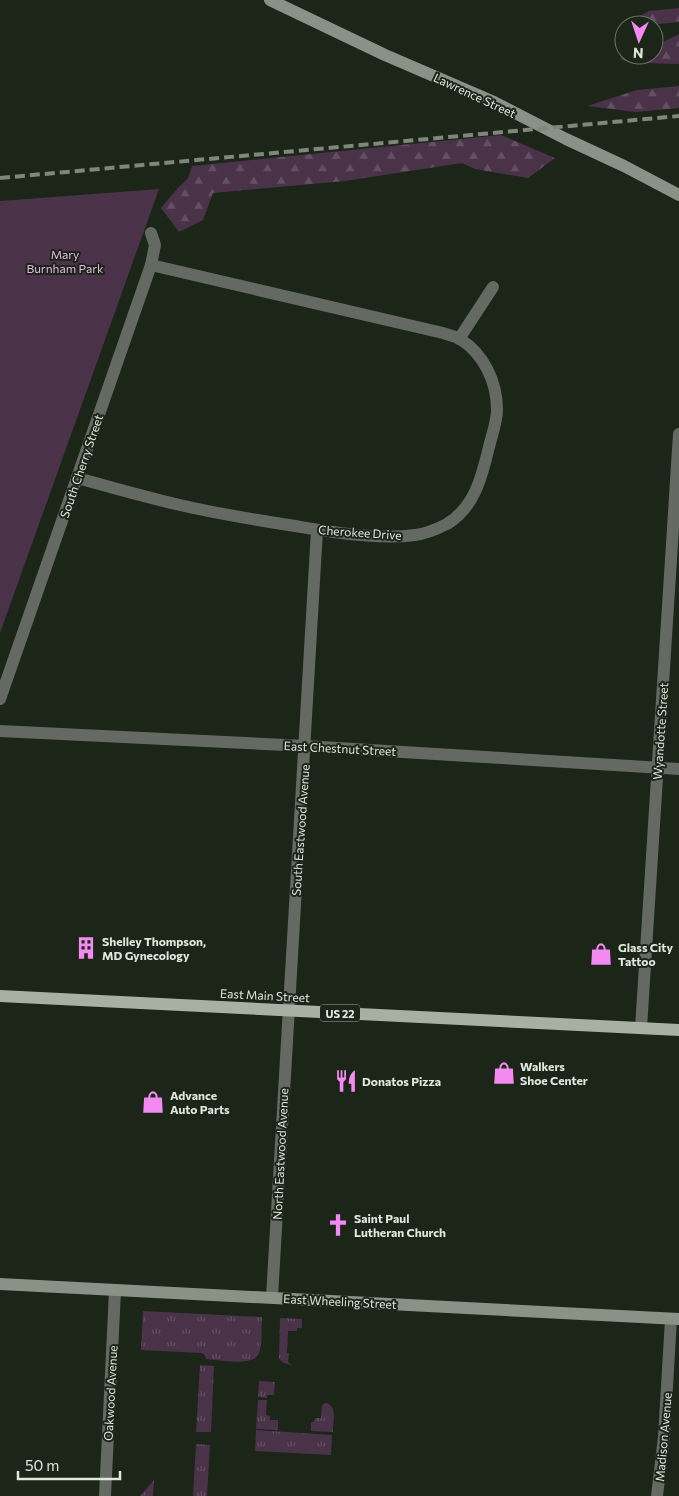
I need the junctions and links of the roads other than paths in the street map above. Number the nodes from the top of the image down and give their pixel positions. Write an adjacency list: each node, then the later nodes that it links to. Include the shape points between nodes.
1 (270, 0): 2 (street, Lawrence Street, via 490,100)
2 (679, 195)
3 (151, 233): 4 (street, South Cherry Street, via 155,245)
4 (151, 265): 6 (street, Cherokee Drive); 8 (street, South Cherry Street)
5 (493, 287): 6 (street)
6 (459, 338): 10 (street, Cherokee Drive, via 485,365 497,399 495,426 481,479 471,500 448,523 416,535)
7 (679, 434): 9 (street, Wyandotte Street)
8 (77, 478): 10 (street, Cherokee Drive, via 179,505); 11 (street, South Cherry Street)
9 (677, 501): 14 (street, Wyandotte Street)
10 (317, 530): 13 (street, South Eastwood Avenue)
11 (0, 699)
12 (0, 731): 13 (street, East Chestnut Street)
13 (305, 746): 14 (street, East Chestnut Street); 17 (street, South Eastwood Avenue)
14 (657, 768): 15 (street, East Chestnut Street); 18 (street, Wyandotte Street)
15 (679, 769)
16 (0, 996): 17 (main road, East Main Street / US 22)
17 (289, 1010): 18 (main road, East Main Street / US 22); 22 (street, North Eastwood Avenue)
18 (640, 1028): 19 (main road, East Main Street / US 22)
19 (679, 1030)
20 (0, 1284): 21 (street, East Wheeling Street)
21 (116, 1290): 22 (street, East Wheeling Street); 24 (street, Oakwood Avenue)
22 (272, 1297): 23 (street, East Wheeling Street)
23 (675, 1319): 25 (street, Madison Avenue)
24 (105, 1496)
25 (657, 1496)

